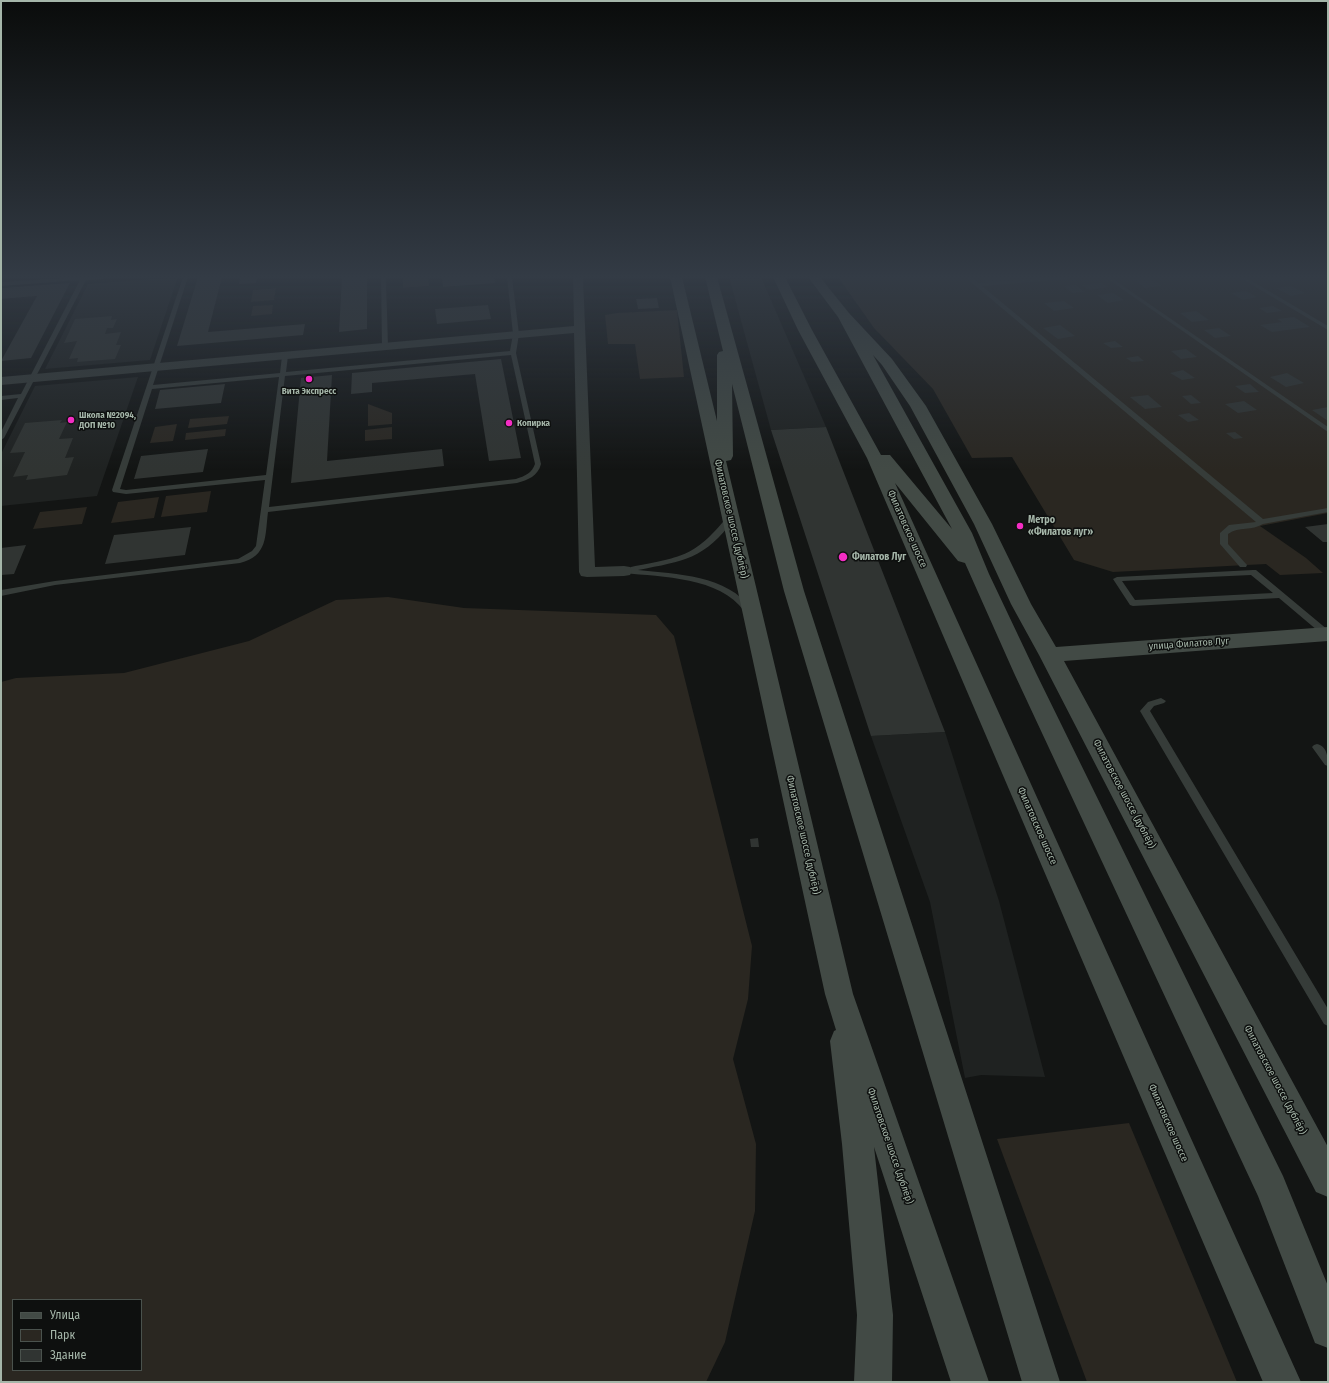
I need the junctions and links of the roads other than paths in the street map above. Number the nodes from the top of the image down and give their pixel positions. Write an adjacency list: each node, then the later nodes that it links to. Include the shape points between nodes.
1 (51, 342): 20 (lane)
2 (164, 342): 18 (lane)
3 (385, 342): 15 (lane)
4 (440, 342): 15 (street)
5 (515, 342): 16 (lane)
6 (579, 342): 34 (street, via 587,572)
7 (690, 342): 30 (street, Филатовское шоссе (дублёр))
8 (724, 342): 30 (street)
9 (729, 342): 50 (street, via 794,591)
10 (811, 342): 26 (street, Филатовское шоссе)
11 (858, 342): 35 (street, via 963,533)
12 (868, 342): 40 (street, Филатовское шоссе (дублёр), via 888,362 918,406 983,524 1021,604)
13 (1046, 342): 32 (lane)
14 (1201, 342): 25 (lane)
15 (385, 347): 17 (street)
16 (513, 353): 19 (lane); 29 (lane, via 538,464 532,474 517,481)
17 (285, 356): 18 (street); 19 (lane)
18 (156, 367): 20 (street); 22 (lane)
19 (283, 374): 22 (lane); 28 (lane)
20 (32, 378): 21 (street); 23 (lane)
21 (1, 381)
22 (149, 387): 28 (lane, via 116,488 117,492)
23 (23, 396): 24 (lane); 27 (lane)
24 (1, 398)
25 (1328, 430)
26 (862, 432): 35 (street); 51 (street, Филатовское шоссе)
27 (1, 438)
28 (269, 477): 29 (lane)
29 (265, 510): 36 (lane, via 260,546 255,553 240,561 55,583)
30 (728, 510): 34 (lane, via 716,536 701,550 684,558); 38 (street, Филатовское шоссе (дублёр))
31 (1328, 510): 32 (lane)
32 (1261, 522): 33 (lane, via 1232,528 1224,533 1224,544)
33 (1243, 565)
34 (624, 570): 38 (lane, via 692,579 718,587 736,596)
35 (979, 574): 47 (street, via 1271,1188)
36 (1, 593)
37 (1281, 595): 37 (lane, via 1253,572 1117,579 1133,603); 39 (lane)
38 (754, 617): 44 (street, Филатовское шоссе (дублёр))
39 (1327, 634): 40 (street, улица Филатов Луг)
40 (1050, 655): 46 (street, Филатовское шоссе (дублёр))
41 (1161, 701): 45 (lane, via 1151,704 1145,710 1154,728)
42 (1316, 747): 43 (lane)
43 (1328, 762)
44 (839, 994): 48 (street, via 858,1144 875,1315); 49 (street, Филатовское шоссе (дублёр))
45 (1328, 1020)
46 (1328, 1180)
47 (1328, 1330)
48 (872, 1382)
49 (970, 1382)
50 (1041, 1382)
51 (1282, 1382)

